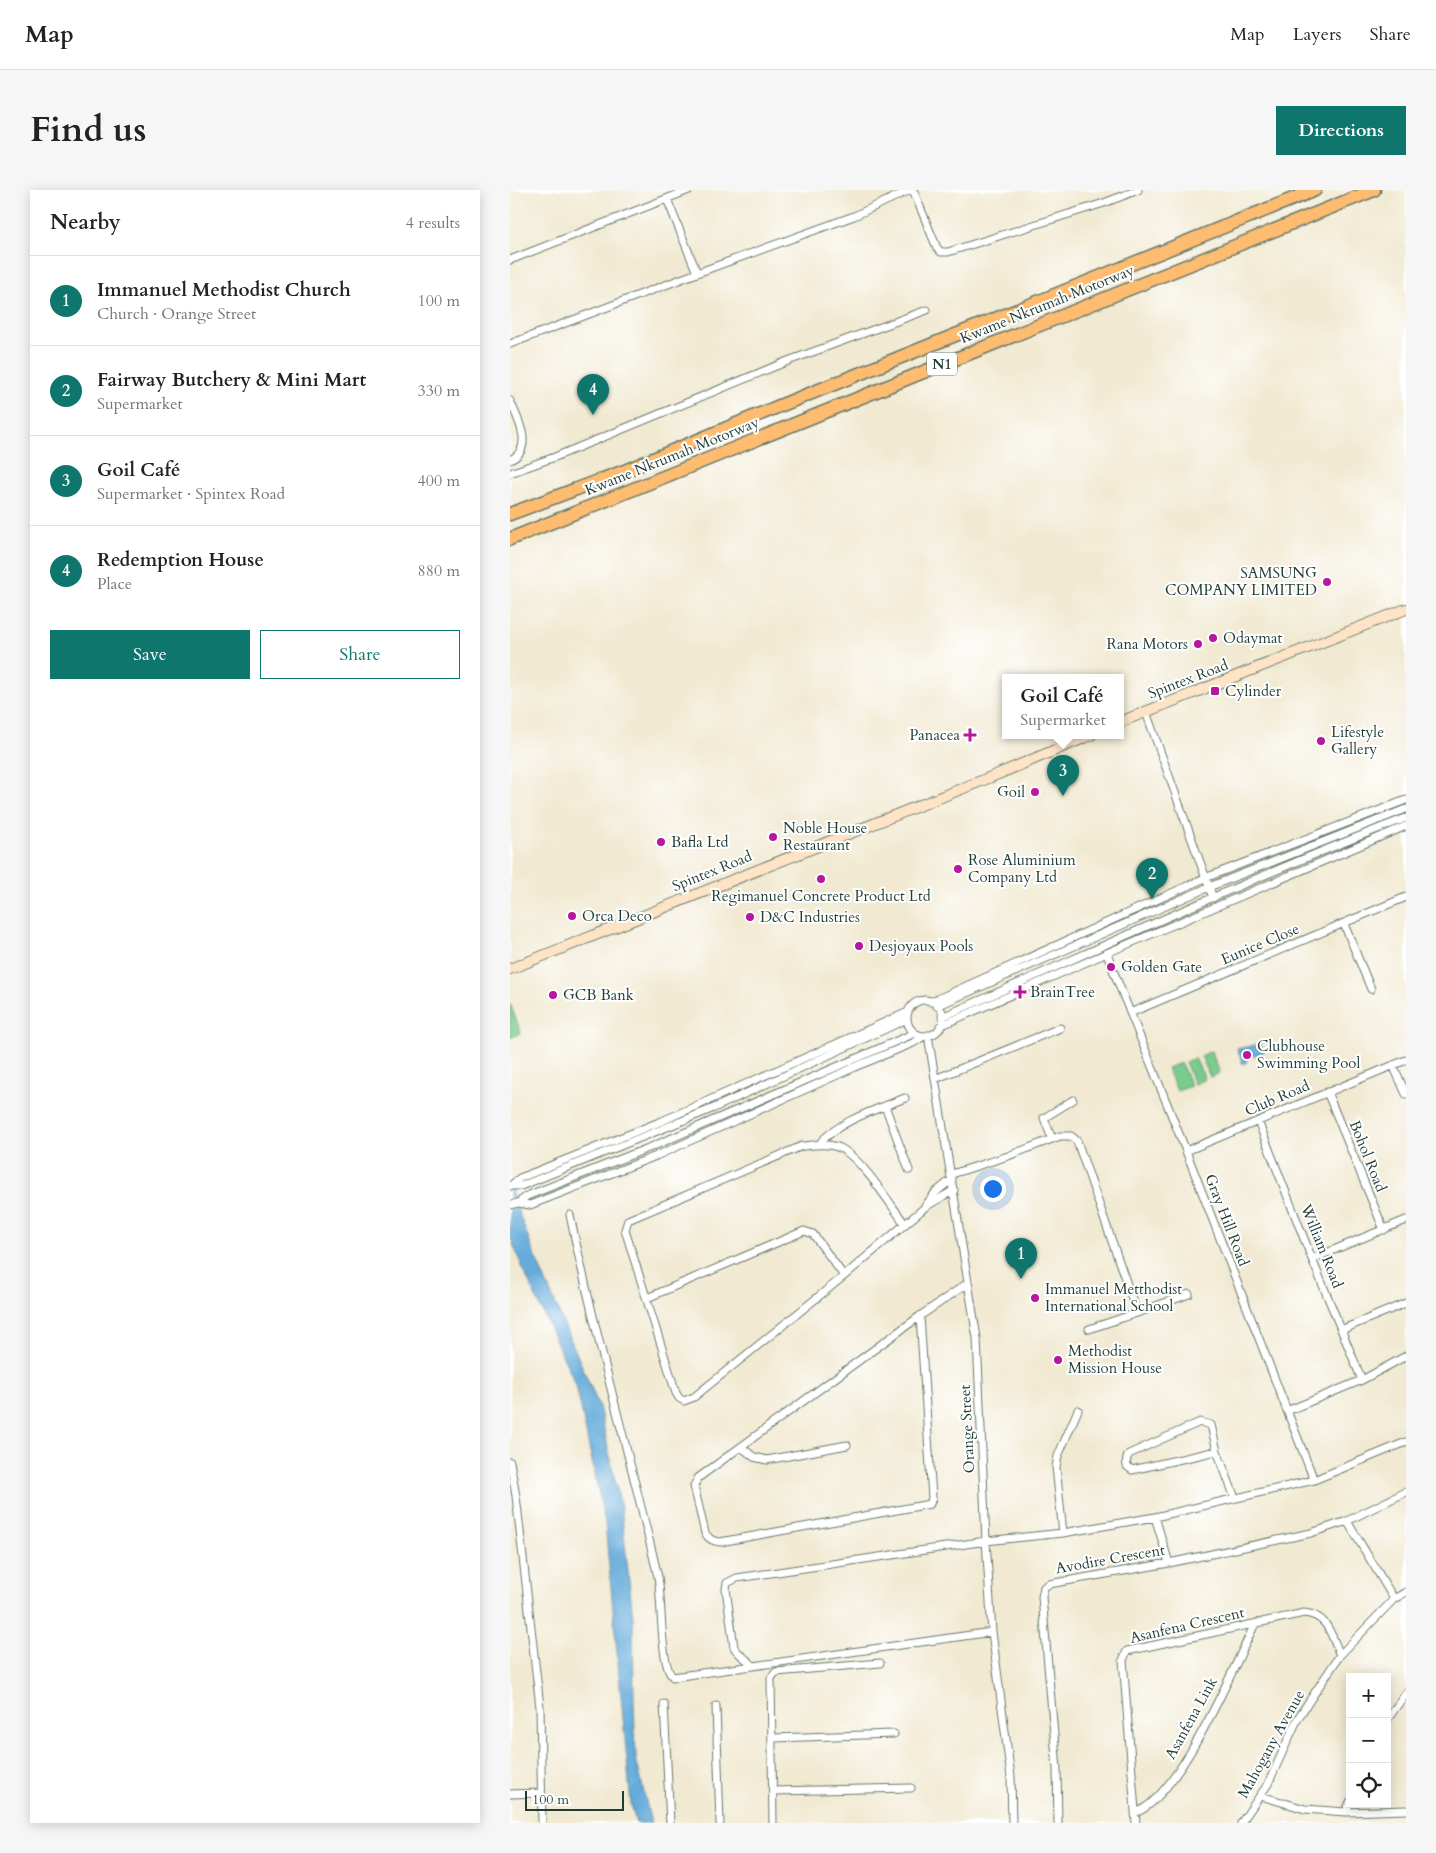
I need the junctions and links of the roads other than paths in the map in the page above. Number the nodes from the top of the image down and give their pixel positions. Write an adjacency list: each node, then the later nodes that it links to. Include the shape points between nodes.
1 (690, 190): 6 (street)
2 (911, 190): 3 (street, via 941,252); 8 (street, via 854,216)
3 (1138, 190)
4 (1315, 190): 14 (highway, Kwame Nkrumah Motorway / N1, via 627,470)
5 (1374, 190): 15 (highway, Kwame Nkrumah Motorway / N1)
6 (667, 199): 7 (street); 8 (street)
7 (510, 260)
8 (696, 273): 10 (street)
9 (927, 310): 13 (street, via 788,361)
10 (510, 344)
11 (510, 401): 12 (street, via 524,444 516,458)
12 (510, 460)
13 (510, 473)
14 (510, 514)
15 (510, 539)
16 (1406, 609): 17 (main road, Spintex Road)
17 (1146, 712): 18 (main road, Spintex Road); 24 (street)
18 (1124, 720)
19 (1081, 739): 30 (main road, Spintex Road)
20 (1406, 800): 24 (street)
21 (1406, 809): 25 (street)
22 (1406, 818): 27 (street)
23 (1406, 826): 29 (street)
24 (1205, 878): 25 (street); 32 (street)
25 (1209, 887): 27 (street); 33 (street)
26 (1406, 897): 28 (street, Eunice Close)
27 (1213, 898): 36 (street)
28 (1344, 924): 31 (street); 34 (street, Eunice Close)
29 (1107, 953): 34 (street, Gray Hill Road); 37 (street)
30 (510, 969)
31 (1371, 989)
32 (930, 1002): 33 (street); 35 (street, via 915,1003)
33 (938, 1006): 36 (street)
34 (1130, 1013): 52 (street, Gray Hill Road)
35 (908, 1016): 39 (street); 55 (street, via 520,1178)
36 (942, 1017): 37 (street)
37 (940, 1026): 40 (street)
38 (1060, 1028): 43 (street)
39 (915, 1033): 40 (street); 57 (street, via 656,1145 527,1196)
40 (926, 1035): 43 (street, Orange Street); 57 (street, via 656,1156 530,1204)
41 (1406, 1060): 42 (street, Club Road)
42 (1393, 1065): 44 (street, Club Road); 45 (street)
43 (935, 1079): 54 (street, Orange Street)
44 (1327, 1092): 49 (street, Club Road); 63 (street, Bohol Road)
45 (1406, 1094)
46 (905, 1098): 48 (street)
47 (1073, 1100): 50 (street, via 1044,1118)
48 (885, 1106): 51 (street, via 829,1133); 53 (street)
49 (1258, 1121): 52 (street, Club Road); 64 (street, William Road)
50 (1052, 1139): 54 (street); 70 (street, via 1071,1136 1077,1141)
51 (819, 1144): 62 (street, via 840,1148 853,1158); 68 (street, via 802,1146 628,1220 625,1230)
52 (1186, 1151): 77 (street, Gray Hill Road)
53 (909, 1170)
54 (952, 1176): 56 (street, Orange Street); 59 (street)
55 (511, 1186)
56 (954, 1190): 59 (street); 66 (street, Orange Street)
57 (518, 1203): 58 (street)
58 (510, 1205)
59 (922, 1209): 62 (street)
60 (570, 1215): 98 (street, via 590,1311 658,1582 664,1658 669,1674 673,1677)
61 (1406, 1220): 63 (street)
62 (905, 1224): 65 (street)
63 (1384, 1230): 64 (street)
64 (1312, 1259): 73 (street, William Road)
65 (844, 1276): 68 (street, via 813,1234 804,1231); 68 (street, via 694,1397 684,1401 676,1393)
66 (968, 1283): 71 (street); 90 (street, Orange Street, via 977,1338)
67 (1189, 1294): 70 (street)
68 (647, 1298)
69 (1406, 1303): 73 (street)
70 (1137, 1313): 72 (street)
71 (920, 1316): 80 (street); 80 (street, via 930,1504 713,1541 705,1533 695,1482)
72 (1089, 1329)
73 (1341, 1330): 75 (street, William Road)
74 (1406, 1356): 75 (street)
75 (1362, 1380): 77 (street)
76 (1078, 1410): 89 (street, via 1056,1467)
77 (1287, 1412): 83 (street, Gray Hill Road)
78 (1406, 1442): 83 (street)
79 (847, 1445): 80 (street, via 767,1460 754,1458)
80 (741, 1447)
81 (1217, 1451): 81 (street, via 1132,1470 1126,1462 1129,1454 1200,1422 1211,1425); 86 (street)
82 (510, 1462): 85 (street)
83 (1314, 1480): 86 (street)
84 (1406, 1492): 88 (street, Avodire Crescent)
85 (513, 1497): 107 (street, via 540,1707)
86 (1235, 1498): 87 (street)
87 (1156, 1517): 89 (street); 91 (street)
88 (1347, 1521): 91 (street, Avodire Crescent); 93 (street)
89 (1062, 1533): 90 (street)
90 (986, 1541): 95 (street, Orange Street); 98 (street, via 732,1580 726,1589 734,1647)
91 (1169, 1563): 119 (street, Avodire Crescent, via 1044,1587)
92 (1406, 1592): 93 (street, Mahogany Avenue)
93 (1394, 1599): 96 (street, Mahogany Avenue)
94 (1255, 1624): 96 (street, Asanfena Crescent, via 1304,1613 1317,1615 1323,1620); 113 (street, Asanfena Link, via 1195,1746 1166,1788 1153,1802); 113 (street, Asanfena Crescent, via 1131,1650 1124,1655)
95 (992, 1632): 98 (street); 118 (street, Orange Street, via 1011,1777)
96 (1340, 1654): 109 (street, Mahogany Avenue, via 1298,1718)
97 (880, 1663): 104 (street, via 776,1672 771,1678)
98 (753, 1666)
99 (1406, 1693): 102 (street)
100 (664, 1704): 115 (street)
101 (716, 1706): 116 (street)
102 (1388, 1718)
103 (894, 1734): 104 (street)
104 (773, 1738): 106 (street)
105 (911, 1788): 106 (street)
106 (773, 1791): 117 (street)
107 (541, 1793): 108 (street); 114 (street)
108 (510, 1794)
109 (1261, 1796): 112 (street, via 1305,1809); 121 (street, Mahogany Avenue)
110 (1348, 1808): 112 (street)
111 (1406, 1810): 112 (street)
112 (1346, 1812)
113 (1135, 1813): 120 (street, Asanfena Crescent)
114 (542, 1823)
115 (670, 1823)
116 (720, 1823)
117 (774, 1823)
118 (1012, 1823)
119 (1058, 1823)
120 (1136, 1823)
121 (1242, 1823)

